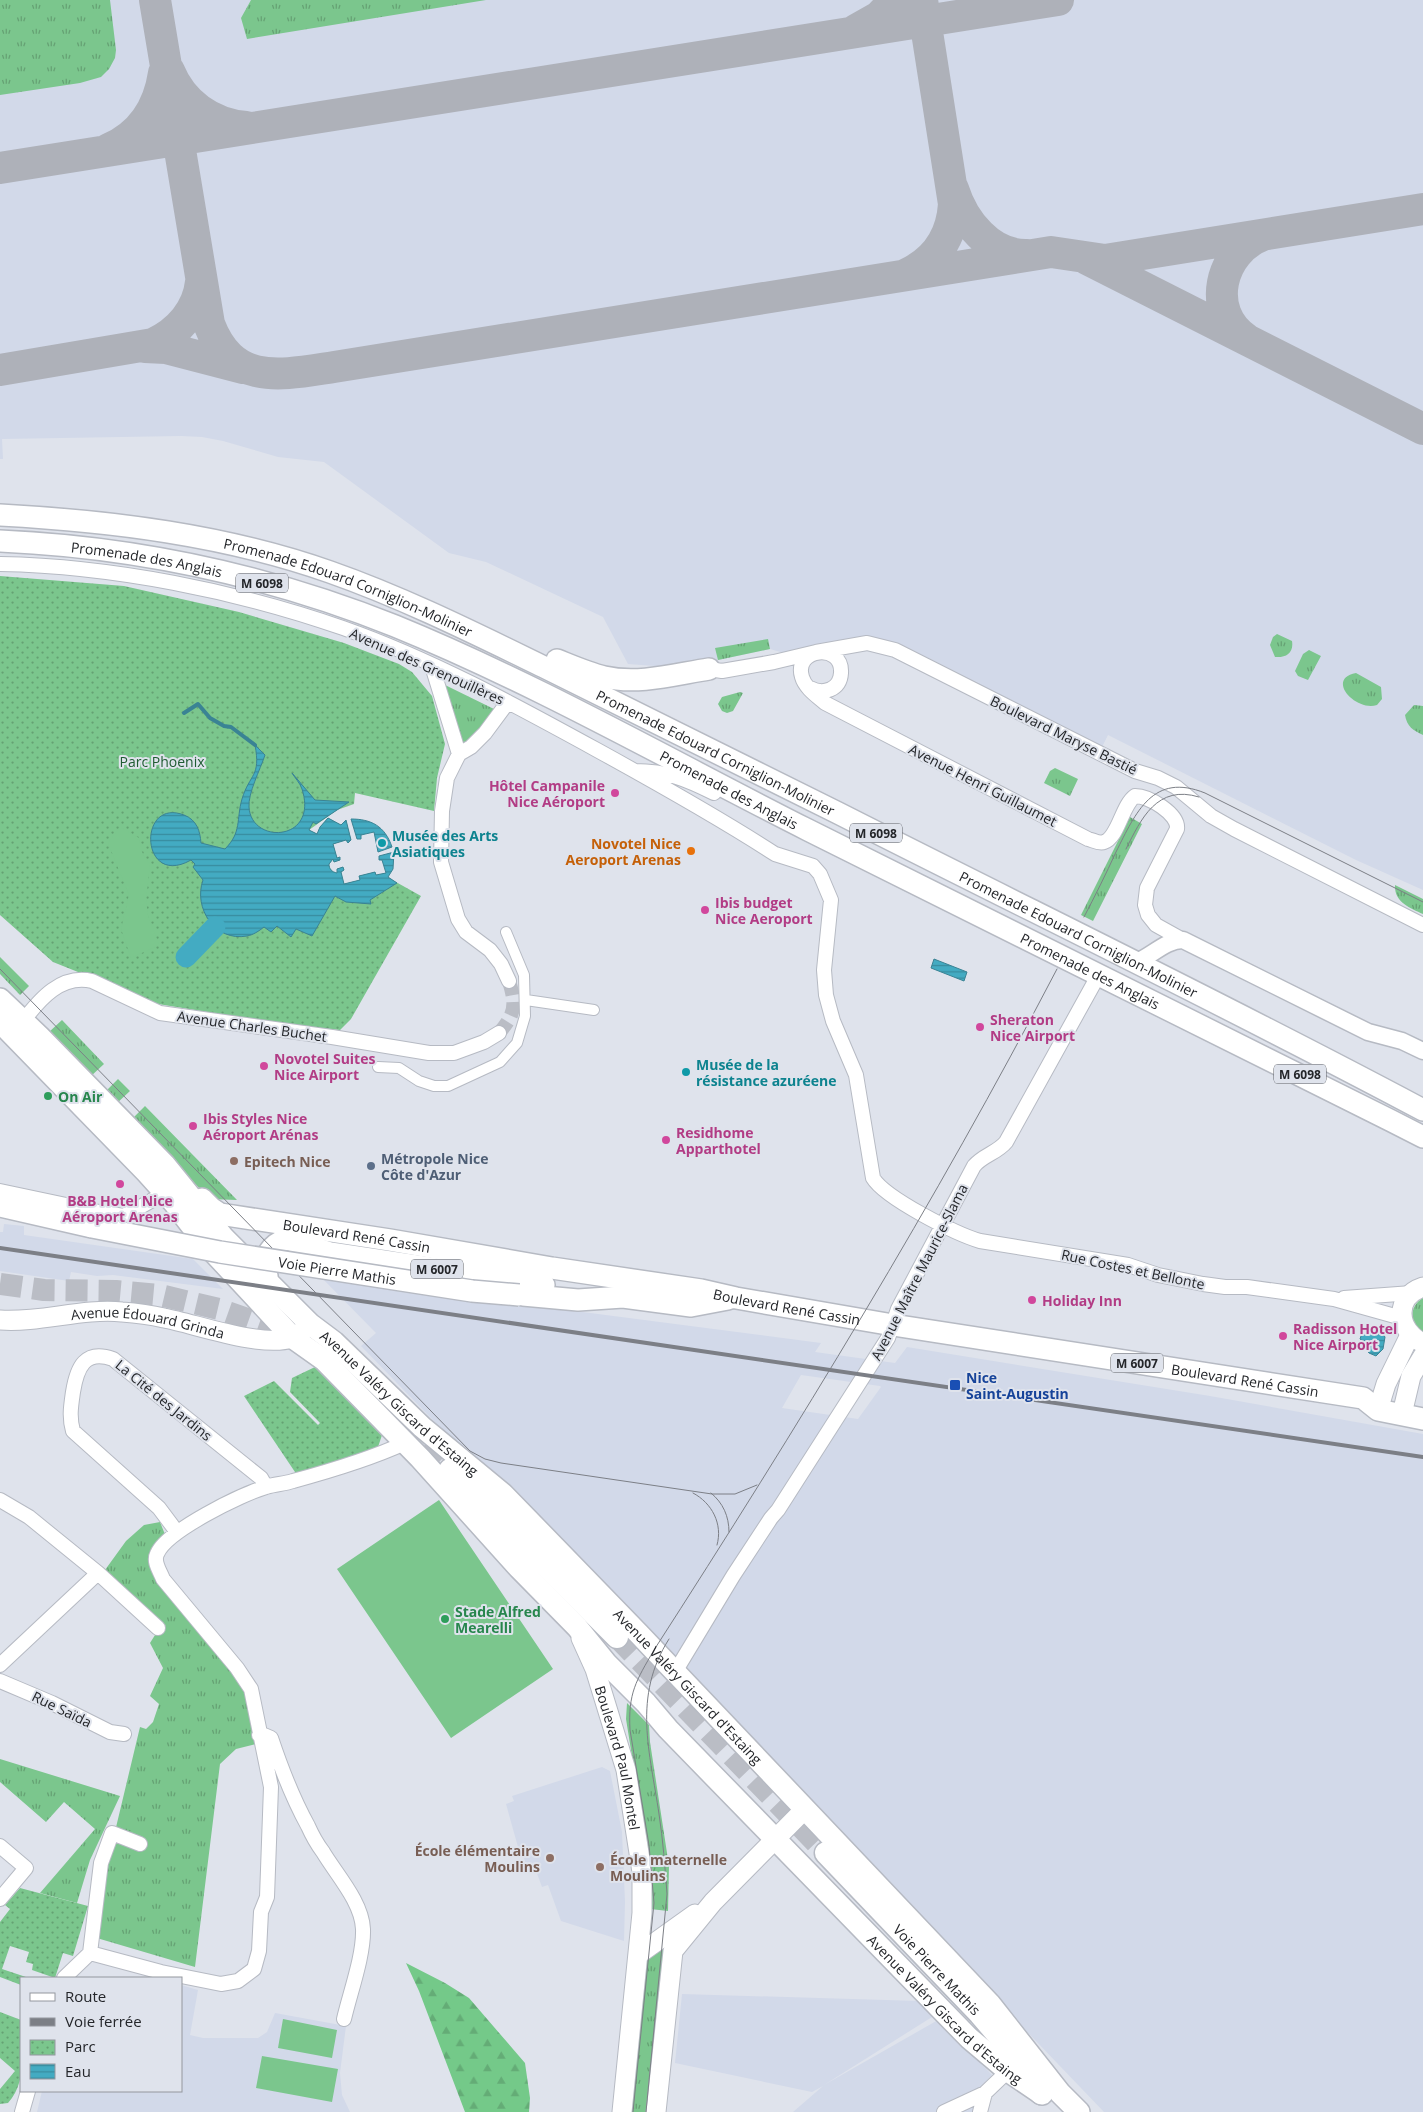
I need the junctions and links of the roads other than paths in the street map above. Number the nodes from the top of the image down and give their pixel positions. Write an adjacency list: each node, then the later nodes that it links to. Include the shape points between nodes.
1 (0, 515): 4 (main road, Promenade Edouard Corniglion-Molinier / M 6098, via 105,524 222,543 327,571)
2 (0, 541): 13 (main road, Promenade des Anglais / M 6098, via 127,552 210,569 338,605 395,626 501,673)
3 (0, 564): 7 (street, Avenue des Grenouillères, via 79,568 220,594 342,628)
4 (439, 616): 8 (main road, via 604,677 644,679); 18 (main road, Promenade Edouard Corniglion-Molinier / M 6098)
5 (816, 652): 6 (street, Boulevard Maryse Bastié); 9 (street, via 810,654 802,665 802,678); 9 (street, via 830,653 835,657 841,676 829,690 816,691); 14 (street, Boulevard Maryse Bastié, via 867,643 894,650 1128,768 1167,782 1182,790 1211,816 1234,829)
6 (774, 662): 8 (street, Boulevard Maryse Bastié, via 722,671); 9 (street, via 792,671)
7 (432, 666): 10 (street, Avenue des Grenouillères); 11 (street)
8 (709, 668)
9 (807, 686): 17 (street, Avenue Henri Guillaumet, via 843,714 1088,839 1103,843 1109,839 1135,796 1170,813 1177,829 1147,888 1145,905 1156,925)
10 (508, 702): 11 (street, via 485,733); 12 (street, Avenue des Grenouillères)
11 (459, 754): 19 (street, via 447,778 442,811 441,862 458,919 466,932 490,950)
12 (634, 770): 13 (street, Avenue des Grenouillères, via 656,770 676,775 746,809); 33 (street, Avenue des Grenouillères, via 775,854 811,864 820,874 832,904 825,960 826,994 833,1021 856,1075 872,1178)
13 (772, 811): 16 (main road, Promenade des Anglais / M 6098)
14 (1423, 925)
15 (506, 932): 22 (street, via 524,976)
16 (1026, 938): 18 (main road, via 1059,947 1102,966); 20 (main road, Promenade des Anglais / M 6098)
17 (1183, 940): 18 (street, via 1171,942); 26 (street, via 1368,1032)
18 (1134, 963): 28 (main road, Promenade Edouard Corniglion-Molinier / M 6098)
19 (509, 980)
20 (1092, 987): 31 (main road, Promenade des Anglais / M 6098, via 1275,1062); 37 (street, Avenue Maître Maurice-Slama, via 1006,1142 974,1166)
21 (0, 999): 24 (main road, Boulevard René Cassin)
22 (526, 1000): 23 (street); 27 (street, via 517,1043 500,1062 466,1079 448,1086 434,1086 399,1068)
23 (594, 1010)
24 (9, 1032): 25 (street, Avenue Charles Buchet, via 56,986 82,979 160,1013 429,1053 461,1051); 32 (main road, Boulevard René Cassin); 35 (main road, Boulevard René Cassin)
25 (499, 1033)
26 (1423, 1051)
27 (378, 1067)
28 (1366, 1080): 29 (main road); 30 (main road, Promenade Edouard Corniglion-Molinier / M 6098)
29 (1423, 1100)
30 (1423, 1110)
31 (1423, 1137)
32 (165, 1165): 38 (main road, Boulevard René Cassin, via 224,1238); 41 (main road, Boulevard René Cassin, via 220,1214)
33 (884, 1191): 37 (street, Rue Costes et Bellonte)
34 (0, 1192): 35 (street, via 124,1216)
35 (165, 1193): 47 (main road, Boulevard René Cassin, via 205,1244)
36 (0, 1206): 41 (main road, Voie Pierre Mathis, bridge, via 229,1254 472,1291 578,1300 623,1297 691,1306)
37 (943, 1224): 42 (street, Rue Costes et Bellonte, via 980,1241 1108,1261 1203,1284 1246,1286); 46 (street, Avenue Maître Maurice-Slama, via 898,1308)
38 (271, 1285): 39 (main road, Boulevard René Cassin / M 6007, via 265,1272 265,1262 269,1252 287,1239 330,1253); 45 (main road, Avenue Valéry Giscard d'Estaing)
39 (544, 1285)
40 (1418, 1290): 42 (street, Rue Costes et Bellonte); 43 (main road, via 1404,1305)
41 (736, 1298): 46 (main road, Boulevard René Cassin / M 6007)
42 (1334, 1299): 43 (street, Rue Costes et Bellonte)
43 (1402, 1318): 48 (main road)
44 (0, 1320): 47 (main road, Avenue Édouard Grinda, via 121,1311 236,1335 272,1340)
45 (310, 1324): 47 (main road); 53 (main road, Avenue Valéry Giscard d'Estaing, via 334,1342)
46 (893, 1325): 50 (main road, Boulevard René Cassin / M 6007, via 1363,1398); 64 (street, Avenue Maître Maurice-Slama, via 871,1367 733,1576)
47 (293, 1338): 54 (main road, Avenue Valéry Giscard d'Estaing, via 324,1360)
48 (1416, 1339): 50 (main road, via 1386,1384)
49 (1423, 1356): 51 (main road, via 1411,1376)
50 (1378, 1410): 51 (main road, Boulevard René Cassin / M 6007)
51 (1402, 1414): 52 (main road, Boulevard René Cassin / M 6007)
52 (1423, 1419)
53 (422, 1428): 54 (main road); 64 (main road, Avenue Valéry Giscard d'Estaing, via 503,1494)
54 (405, 1443): 56 (street, via 309,1476); 60 (main road, Avenue Valéry Giscard d'Estaing)
55 (450, 1470): 62 (highway)
56 (266, 1486): 58 (street); 58 (street, La Cité des Jardins, via 261,1478 113,1358 92,1356 82,1364 76,1376 70,1418 72,1431 158,1508)
57 (0, 1500): 59 (street, via 29,1516)
58 (177, 1532): 67 (street, via 161,1547 156,1562 163,1579 251,1689)
59 (98, 1573): 61 (street); 63 (street)
60 (577, 1627): 69 (main road, Avenue Valéry Giscard d'Estaing, via 621,1679); 76 (main road, Boulevard Paul Montel, via 626,1770 642,1872)
61 (158, 1628)
62 (617, 1637)
63 (0, 1665)
64 (675, 1672): 68 (main road, Avenue Valéry Giscard d'Estaing)
65 (0, 1682): 66 (street, Rue Saïda, via 110,1732)
66 (124, 1734)
67 (259, 1735): 75 (street, via 271,1787 266,1897 254,1969 238,1981 221,1984); 78 (street, via 271,1738 288,1787 361,1916 362,1943)
68 (805, 1809): 69 (main road); 89 (main road, Avenue Valéry Giscard d'Estaing, via 990,2004 1060,2093)
69 (775, 1838): 74 (main road); 79 (main road, Avenue Valéry Giscard d'Estaing, via 969,2038)
70 (140, 1844): 75 (street, via 112,1833 101,1863)
71 (0, 1846): 73 (street, via 26,1868)
72 (826, 1853): 82 (highway, Voie Pierre Mathis, via 980,2014 1021,2062)
73 (0, 1899)
74 (713, 1902): 76 (main road); 85 (main road, via 673,1951)
75 (90, 1953): 77 (street)
76 (639, 1954): 84 (main road, Boulevard Paul Montel)
77 (65, 1977)
78 (344, 2019)
79 (1008, 2071): 81 (street); 82 (main road, Avenue Valéry Giscard d'Estaing)
80 (28, 2092): 83 (street)
81 (985, 2093): 86 (street); 87 (street)
82 (1041, 2093): 88 (main road, Avenue Valéry Giscard d'Estaing)
83 (22, 2112)
84 (622, 2112)
85 (656, 2112)
86 (944, 2112)
87 (980, 2112)
88 (1060, 2112)
89 (1079, 2112)

